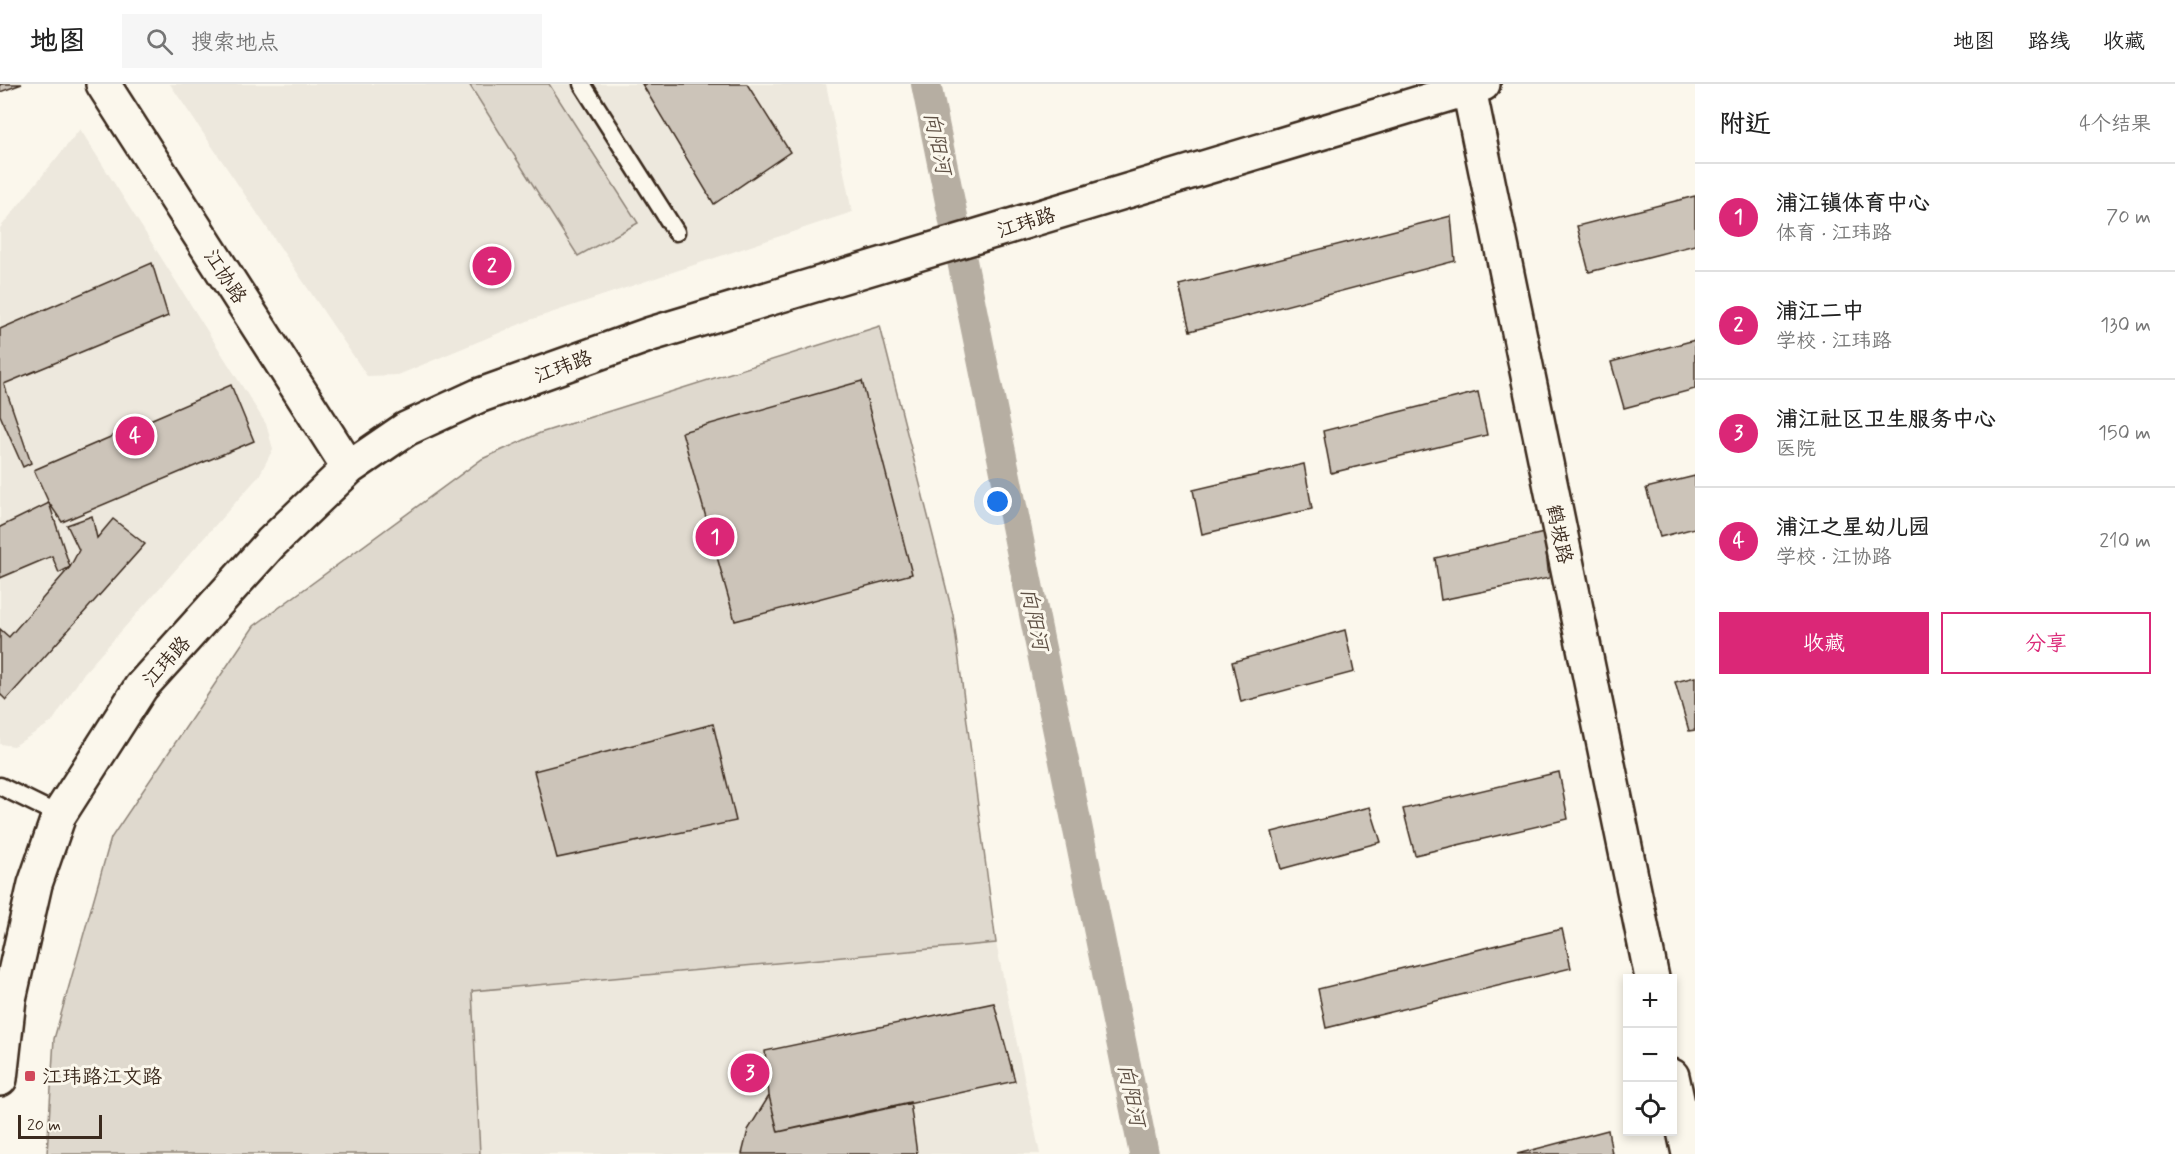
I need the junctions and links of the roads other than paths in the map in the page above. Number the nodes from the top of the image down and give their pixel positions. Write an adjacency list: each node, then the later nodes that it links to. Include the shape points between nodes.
1 (103, 84): 5 (street, 江协路)
2 (582, 84): 4 (lane)
3 (1476, 86): 5 (street, 江玮路, via 651,334 478,396 406,429); 8 (street, 鹤坡路)
4 (676, 232)
5 (350, 468): 7 (street, 江玮路, via 272,543 141,687)
6 (0, 786): 7 (lane)
7 (59, 815): 9 (street, 江玮路, via 35,884 9,999)
8 (1651, 974)
9 (0, 1079)
10 (1673, 1082): 11 (street)
11 (1689, 1154)

